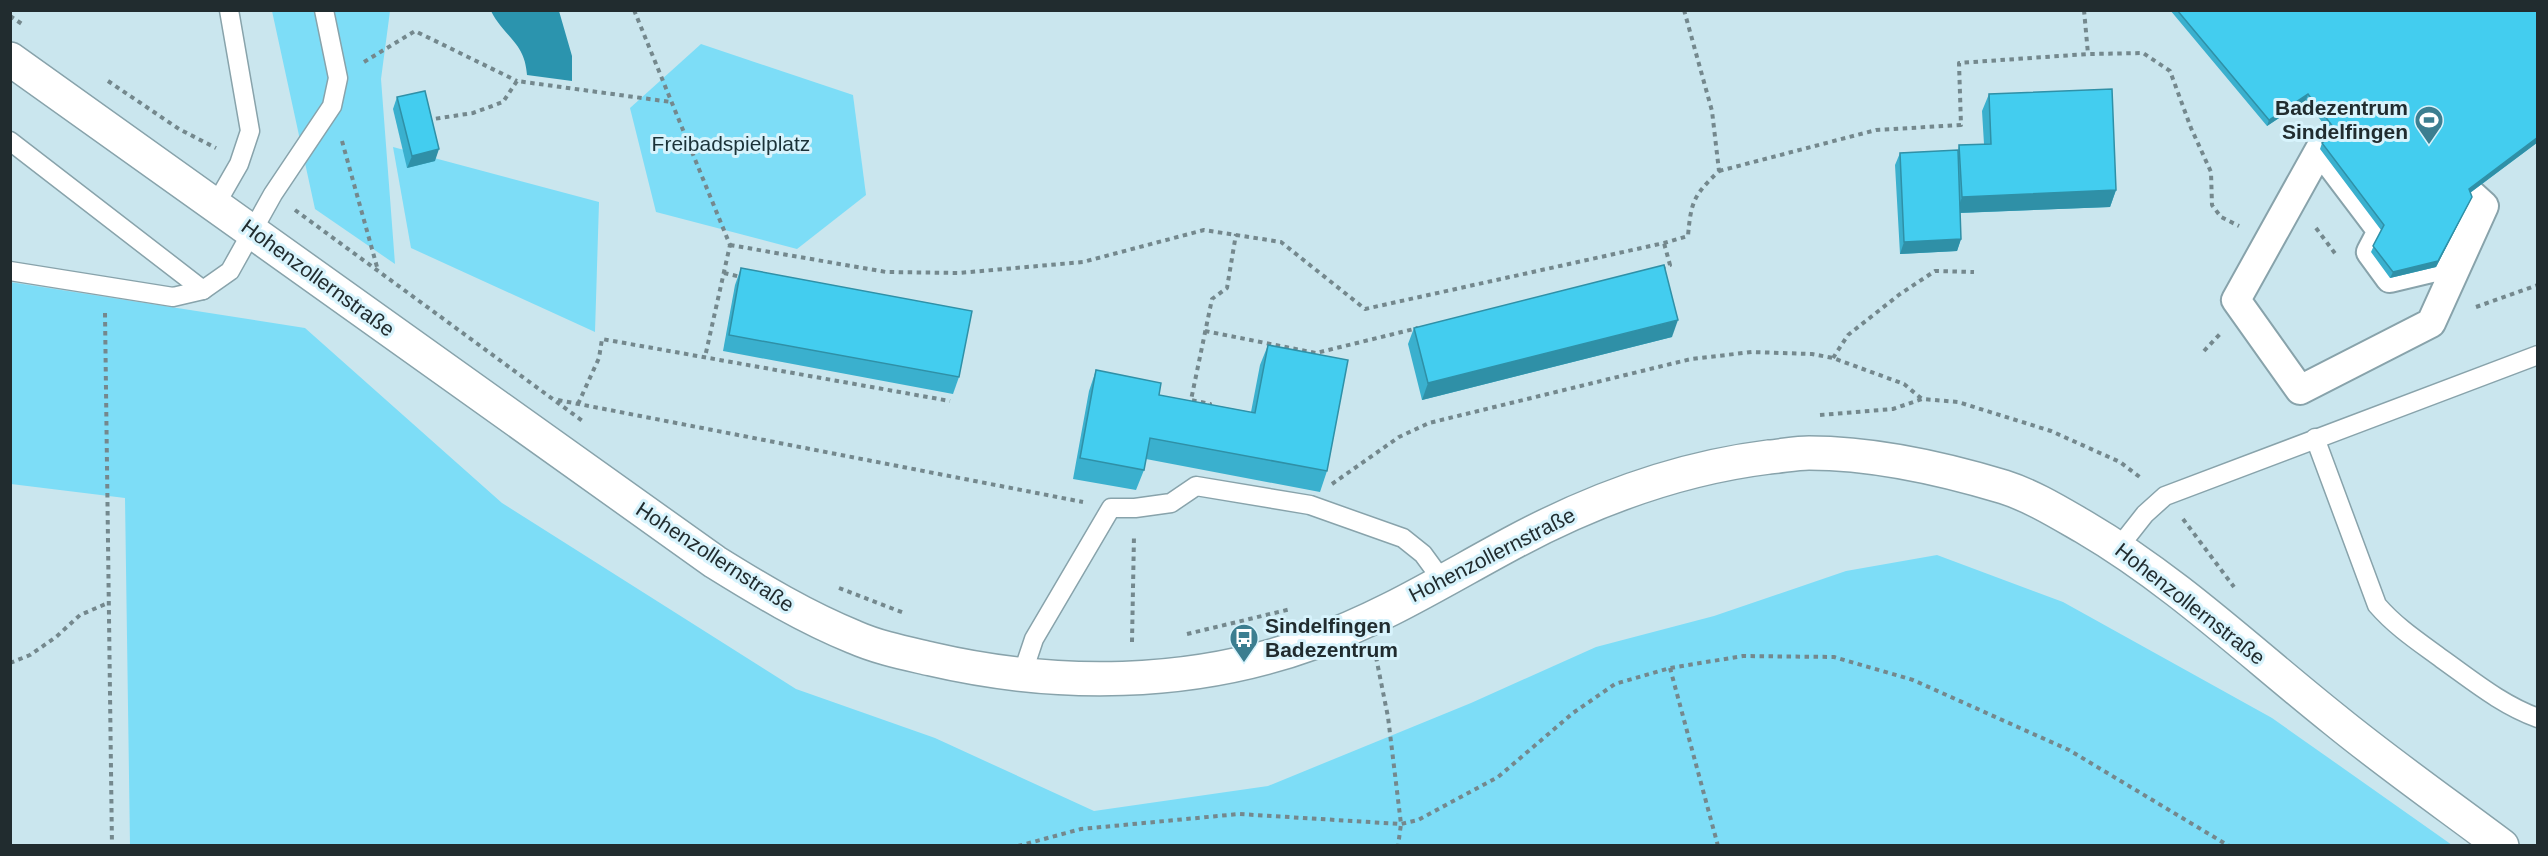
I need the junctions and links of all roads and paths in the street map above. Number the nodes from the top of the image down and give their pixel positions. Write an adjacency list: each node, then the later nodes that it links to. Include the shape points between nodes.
1 (230, 10): 20 (lane, via 250,131 239,164)
2 (324, 10): 11 (lane)
3 (634, 10): 13 (path)
4 (1684, 10): 18 (path, via 1712,111)
5 (2084, 10): 8 (path)
6 (10, 16): 7 (path)
7 (29, 28)
8 (2088, 54): 18 (path, via 1959,63 1961,125 1876,130); 23 (path, via 2143,53 2170,71 2211,172 2212,205 2221,217)
9 (10, 59): 20 (street, Hohenzollernstraße)
10 (103, 78): 17 (path, via 179,129)
11 (338, 78): 12 (path, via 415,31); 14 (lane)
12 (517, 81): 13 (path); 15 (path, via 503,102 473,113)
13 (672, 102): 25 (path)
14 (332, 106): 19 (lane); 26 (path)
15 (425, 120)
16 (10, 141): 34 (lane)
17 (212, 145)
18 (1719, 171): 24 (path, via 1700,190 1691,207 1688,236)
19 (273, 194): 21 (lane); 26 (path)
20 (216, 204): 21 (street, Hohenzollernstraße)
21 (253, 232): 34 (lane, via 230,271); 65 (street, Hohenzollernstraße, via 715,562 794,610 889,650)
22 (1236, 234): 24 (path, via 1281,242 1365,309); 25 (path, via 1204,230 1083,262 959,273 886,272); 37 (path, via 1227,288 1212,299)
23 (2269, 241): 35 (street, via 2236,300 2300,390); 35 (street, via 2320,150 2382,231 2371,252 2390,278 2436,267 2473,196 2484,206)
24 (1664, 243): 27 (path, via 1670,265)
25 (730, 245): 30 (path)
26 (378, 268): 41 (path)
27 (1659, 268)
28 (10, 271): 33 (lane)
29 (1974, 272): 40 (path, via 1935,271 1848,335)
30 (724, 273): 31 (path); 39 (path)
31 (744, 278)
32 (2538, 285): 35 (path)
33 (104, 286): 34 (lane, via 173,297); 55 (path)
34 (203, 290)
35 (2431, 323)
36 (1421, 328): 37 (path, via 1316,353)
37 (1205, 332): 44 (path, via 1191,400 1210,404)
38 (2538, 355): 46 (lane)
39 (705, 357): 42 (path); 43 (path, via 602,339 599,358)
40 (1833, 358): 47 (path, via 1904,384 1922,399 1958,402 2051,431 2120,462); 48 (path, via 1752,352 1691,359 1462,413 1399,437 1327,487)
41 (557, 399): 43 (path); 45 (path)
42 (950, 401)
43 (578, 404): 49 (path)
44 (1208, 415)
45 (587, 424)
46 (2315, 438): 47 (lane); 67 (lane, via 2377,605 2391,621 2477,684 2514,709)
47 (2165, 496): 50 (lane, via 2145,514); 52 (path)
48 (1310, 505): 49 (lane, via 1196,486 1171,503); 53 (lane, via 1403,538 1423,554)
49 (1111, 508): 65 (lane, via 1034,639)
50 (2120, 548): 53 (street, Hohenzollernstraße, via 2009,489 1912,463 1806,453 1732,462 1648,484 1586,507); 74 (street, Hohenzollernstraße, via 2184,594 2337,722)
51 (1133, 551): 61 (path)
52 (2213, 556)
53 (1442, 580): 58 (street, Hohenzollernstraße)
54 (831, 585): 57 (path)
55 (108, 603): 63 (path, via 80,615 30,655); 69 (path)
56 (1302, 606): 59 (path)
57 (910, 615)
58 (1368, 619): 66 (street, Hohenzollernstraße, via 1315,643 1244,664); 68 (path, via 1388,717)
59 (1185, 634)
60 (1143, 638): 61 (path)
61 (1132, 639): 62 (path); 66 (path)
62 (1121, 640)
63 (10, 663)
64 (1670, 668): 68 (path, via 1615,684 1573,713 1498,777 1418,820); 72 (path); 73 (path, via 1743,656 1833,657 1913,680 2069,750)
65 (1022, 675): 66 (street, Hohenzollernstraße)
66 (1134, 679)
67 (2538, 718)
68 (1401, 824): 70 (path, via 1239,814 1081,829); 71 (path)
69 (112, 846)
70 (1018, 846)
71 (1398, 846)
72 (1718, 846)
73 (2229, 846)
74 (2502, 846)

